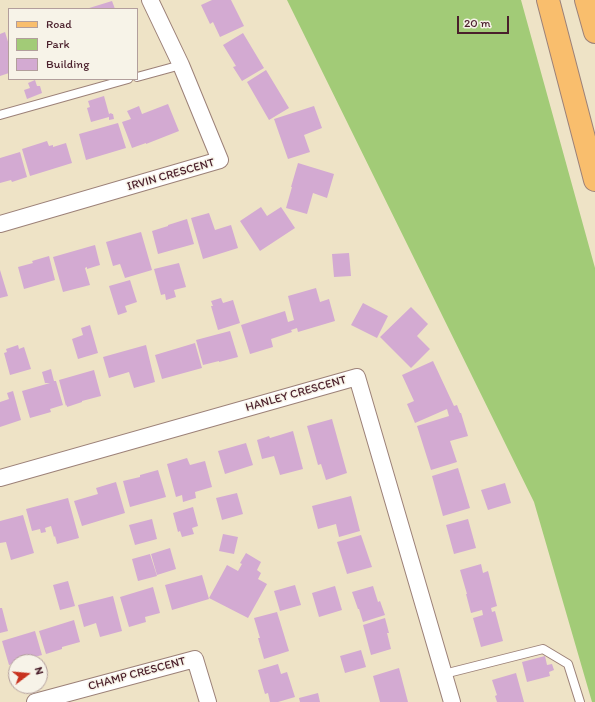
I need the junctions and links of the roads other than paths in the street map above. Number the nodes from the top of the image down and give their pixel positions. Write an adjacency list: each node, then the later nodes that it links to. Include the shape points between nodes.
1 (150, 0): 3 (street, IRVIN CRESCENT)
2 (548, 0): 7 (main road)
3 (181, 64): 4 (lane); 8 (street, IRVIN CRESCENT, via 220,160)
4 (138, 77)
5 (124, 80): 6 (lane)
6 (0, 115)
7 (595, 180)
8 (0, 224)
9 (0, 478): 10 (street, HANLEY CRESCENT, via 357,376)
10 (444, 674): 13 (street, HANLEY CRESCENT); 14 (lane, via 543,649 568,664)
11 (35, 702): 12 (street, CHAMP CRESCENT, via 195,659)
12 (208, 702)
13 (452, 702)
14 (580, 702)

